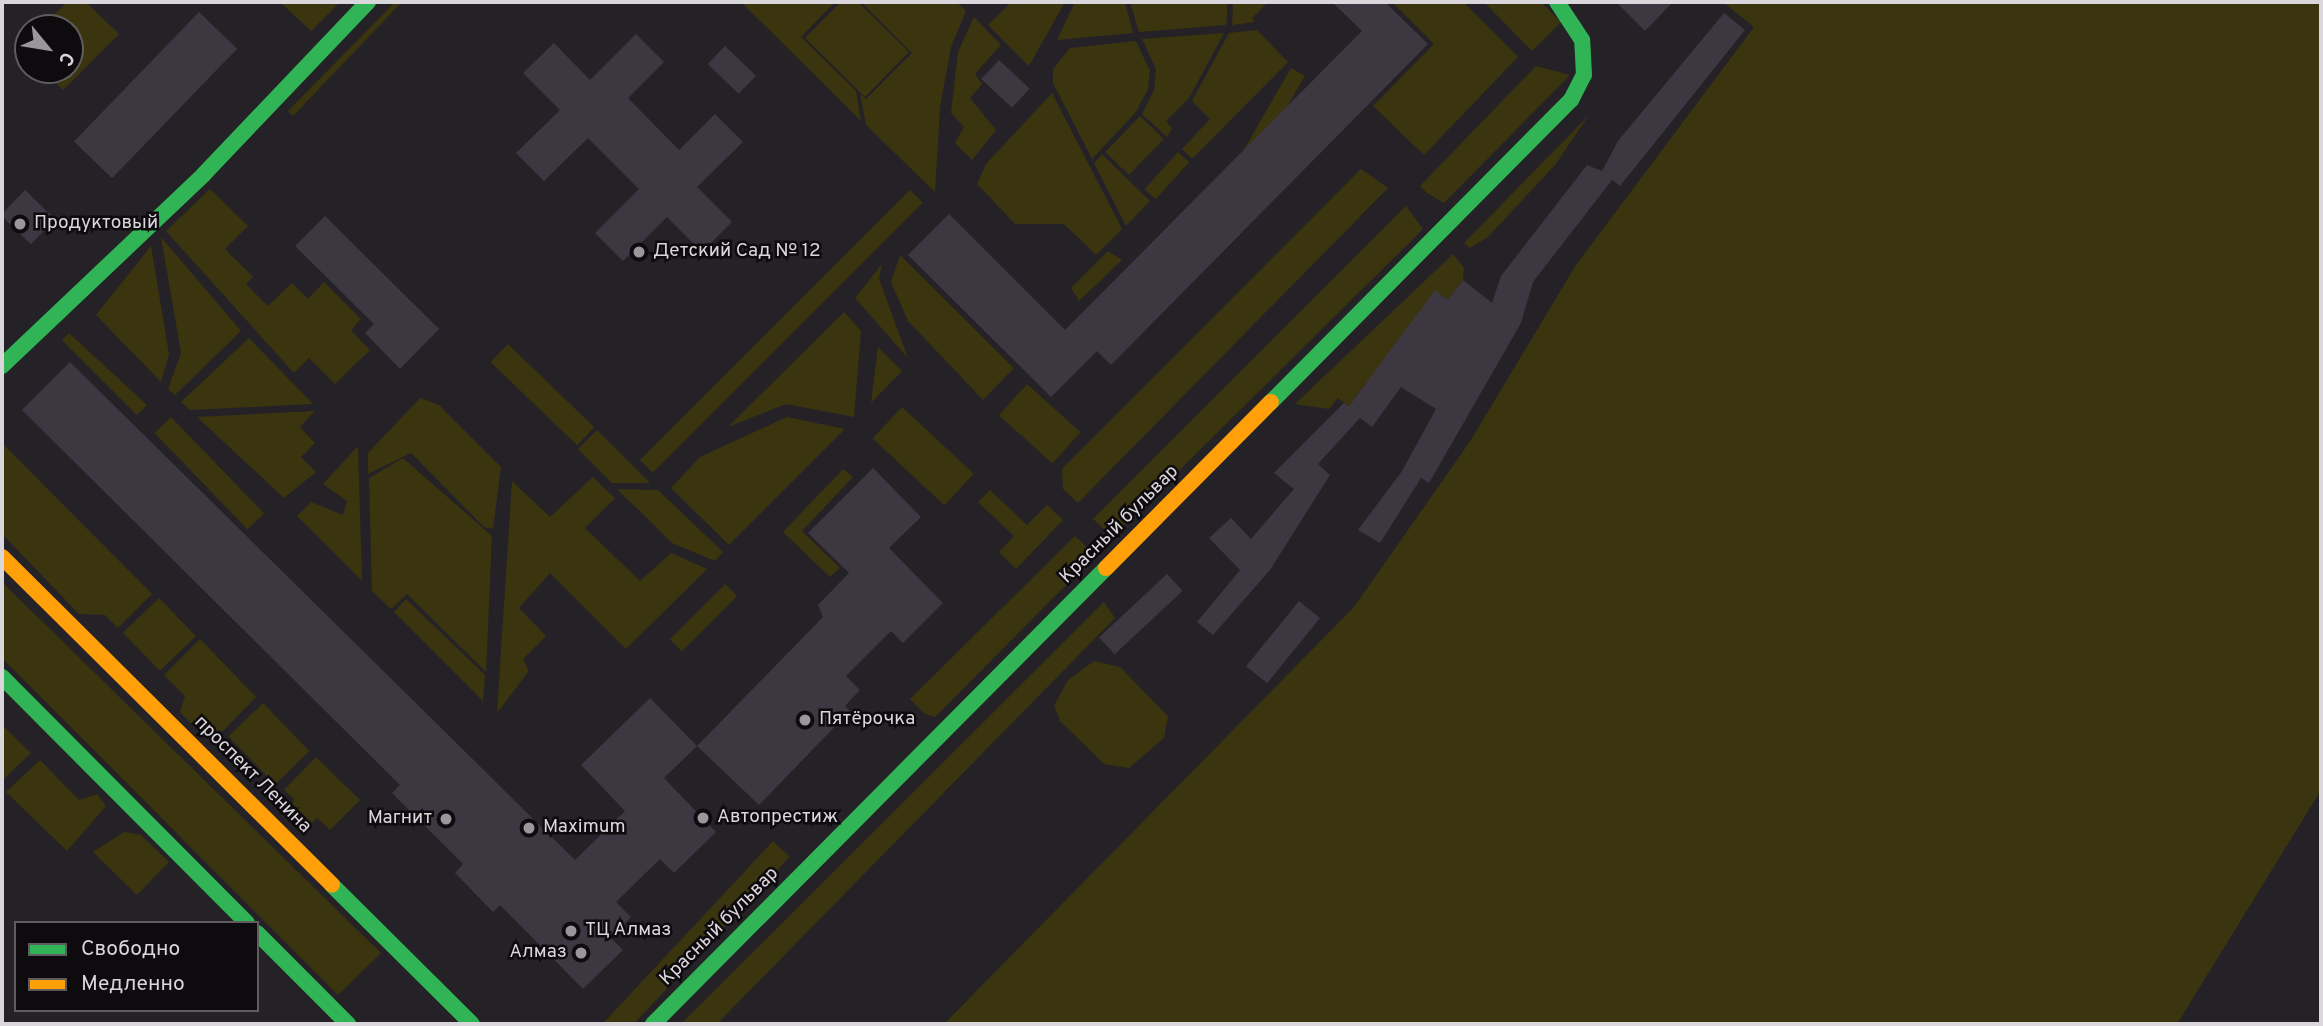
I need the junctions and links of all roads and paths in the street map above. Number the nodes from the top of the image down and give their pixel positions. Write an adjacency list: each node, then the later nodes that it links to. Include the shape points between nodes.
1 (368, 2): 3 (street, via 204,174)
2 (1557, 2): 10 (street, Красный бульвар, via 1582,40 1584,75 1571,100)
3 (2, 366)
4 (2, 557): 9 (street, проспект Ленина)
5 (2, 677): 6 (street)
6 (245, 921)
7 (259, 935): 8 (street)
8 (348, 1024)
9 (472, 1024)
10 (653, 1024)

